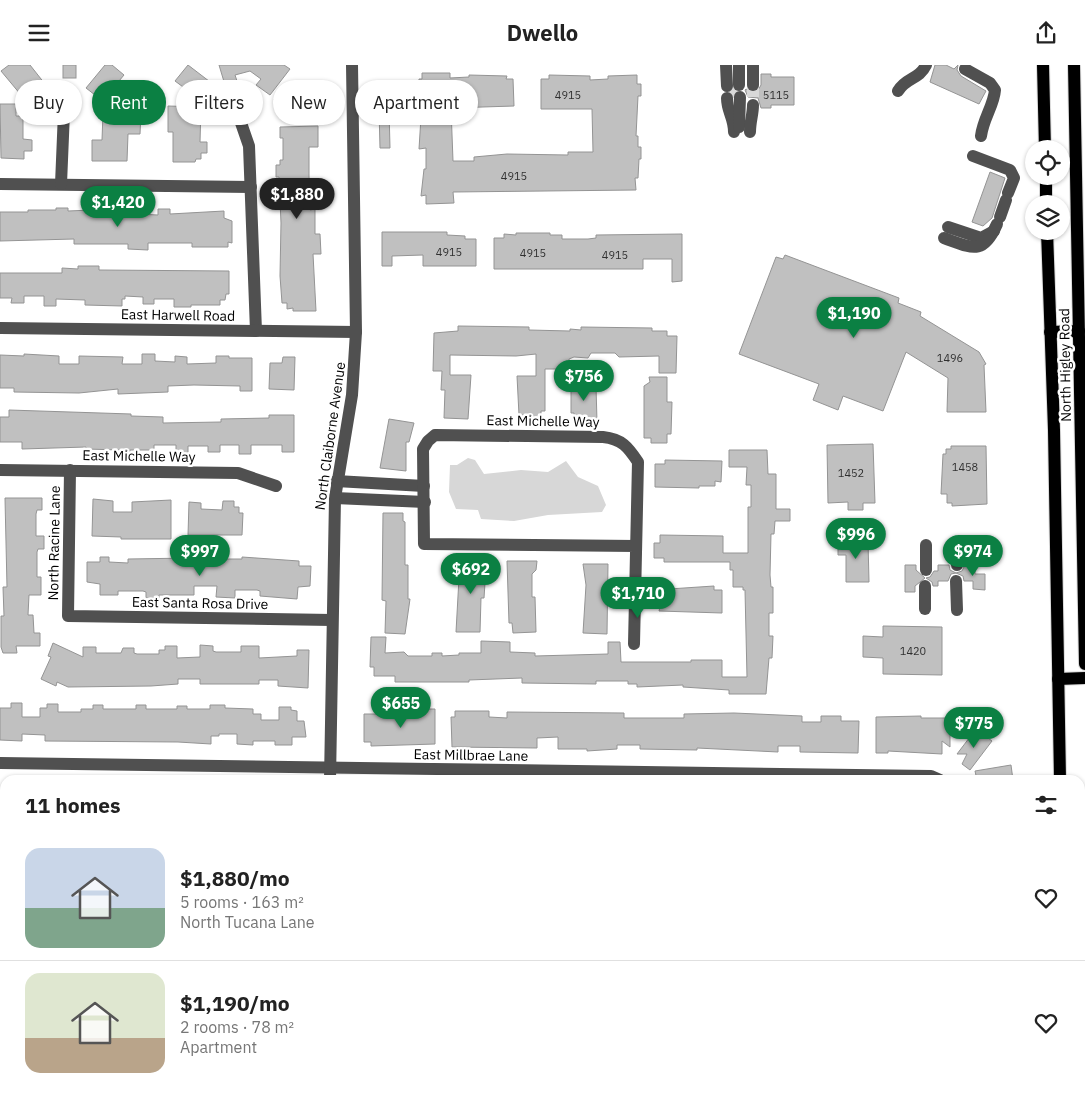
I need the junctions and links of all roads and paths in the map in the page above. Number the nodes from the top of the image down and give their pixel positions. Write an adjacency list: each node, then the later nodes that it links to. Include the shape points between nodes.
1 (352, 65): 26 (street, North Claiborne Avenue)
2 (726, 65): 12 (street)
3 (733, 65): 12 (street)
4 (739, 65): 12 (street)
5 (746, 65): 12 (street)
6 (753, 65): 12 (street)
7 (926, 65): 11 (street, via 919,76 905,82)
8 (1043, 65): 16 (main road)
9 (1074, 65): 25 (main road, North Higley Road)
10 (965, 69): 15 (street, via 990,83 995,90)
11 (898, 91)
12 (740, 92): 12 (street, via 727,108 741,129 753,112)
13 (63, 125): 19 (street)
14 (242, 125): 20 (street, via 249,146)
15 (981, 136)
16 (1045, 140)
17 (974, 157): 21 (street, via 1010,170 1014,178 988,242 976,248)
18 (0, 183): 19 (street)
19 (61, 184): 20 (street)
20 (251, 187): 24 (street)
21 (946, 233)
22 (1047, 240): 27 (main road, North Higley Road)
23 (0, 328): 24 (street, East Harwell Road)
24 (256, 331): 26 (street, East Harwell Road)
25 (1079, 331): 27 (main road); 47 (main road, North Higley Road)
26 (356, 332): 30 (street, North Claiborne Avenue, via 352,395)
27 (1050, 332): 48 (main road, North Higley Road)
28 (0, 470): 29 (street, East Michelle Way)
29 (70, 470): 31 (street, East Michelle Way, via 238,473); 44 (street, North Racine Lane)
30 (336, 481): 32 (street); 33 (street, North Claiborne Avenue)
31 (276, 486)
32 (424, 486): 34 (street); 36 (street, East Michelle Way, via 423,449 435,435 616,439 628,446 638,462)
33 (335, 498): 34 (street); 45 (street, North Claiborne Avenue)
34 (425, 502): 36 (street, via 424,544)
35 (926, 545): 39 (street)
36 (636, 546): 46 (street)
37 (956, 546): 38 (street)
38 (957, 565)
39 (926, 570)
40 (956, 581): 43 (street)
41 (925, 586): 42 (street)
42 (925, 609)
43 (956, 610)
44 (68, 616): 45 (street, East Santa Rosa Drive)
45 (332, 620): 52 (street, North Claiborne Avenue)
46 (634, 643)
47 (1085, 664)
48 (1058, 679): 49 (main road); 57 (main road, North Higley Road)
49 (1085, 679)
50 (0, 763): 51 (street, East Millbrae Lane)
51 (232, 766): 52 (street, East Millbrae Lane); 54 (street)
52 (330, 767): 53 (street, East Millbrae Lane); 55 (street, North Claiborne Avenue)
53 (426, 774): 56 (street, East Millbrae Lane)
54 (233, 775)
55 (330, 775)
56 (489, 775)
57 (1060, 775)

